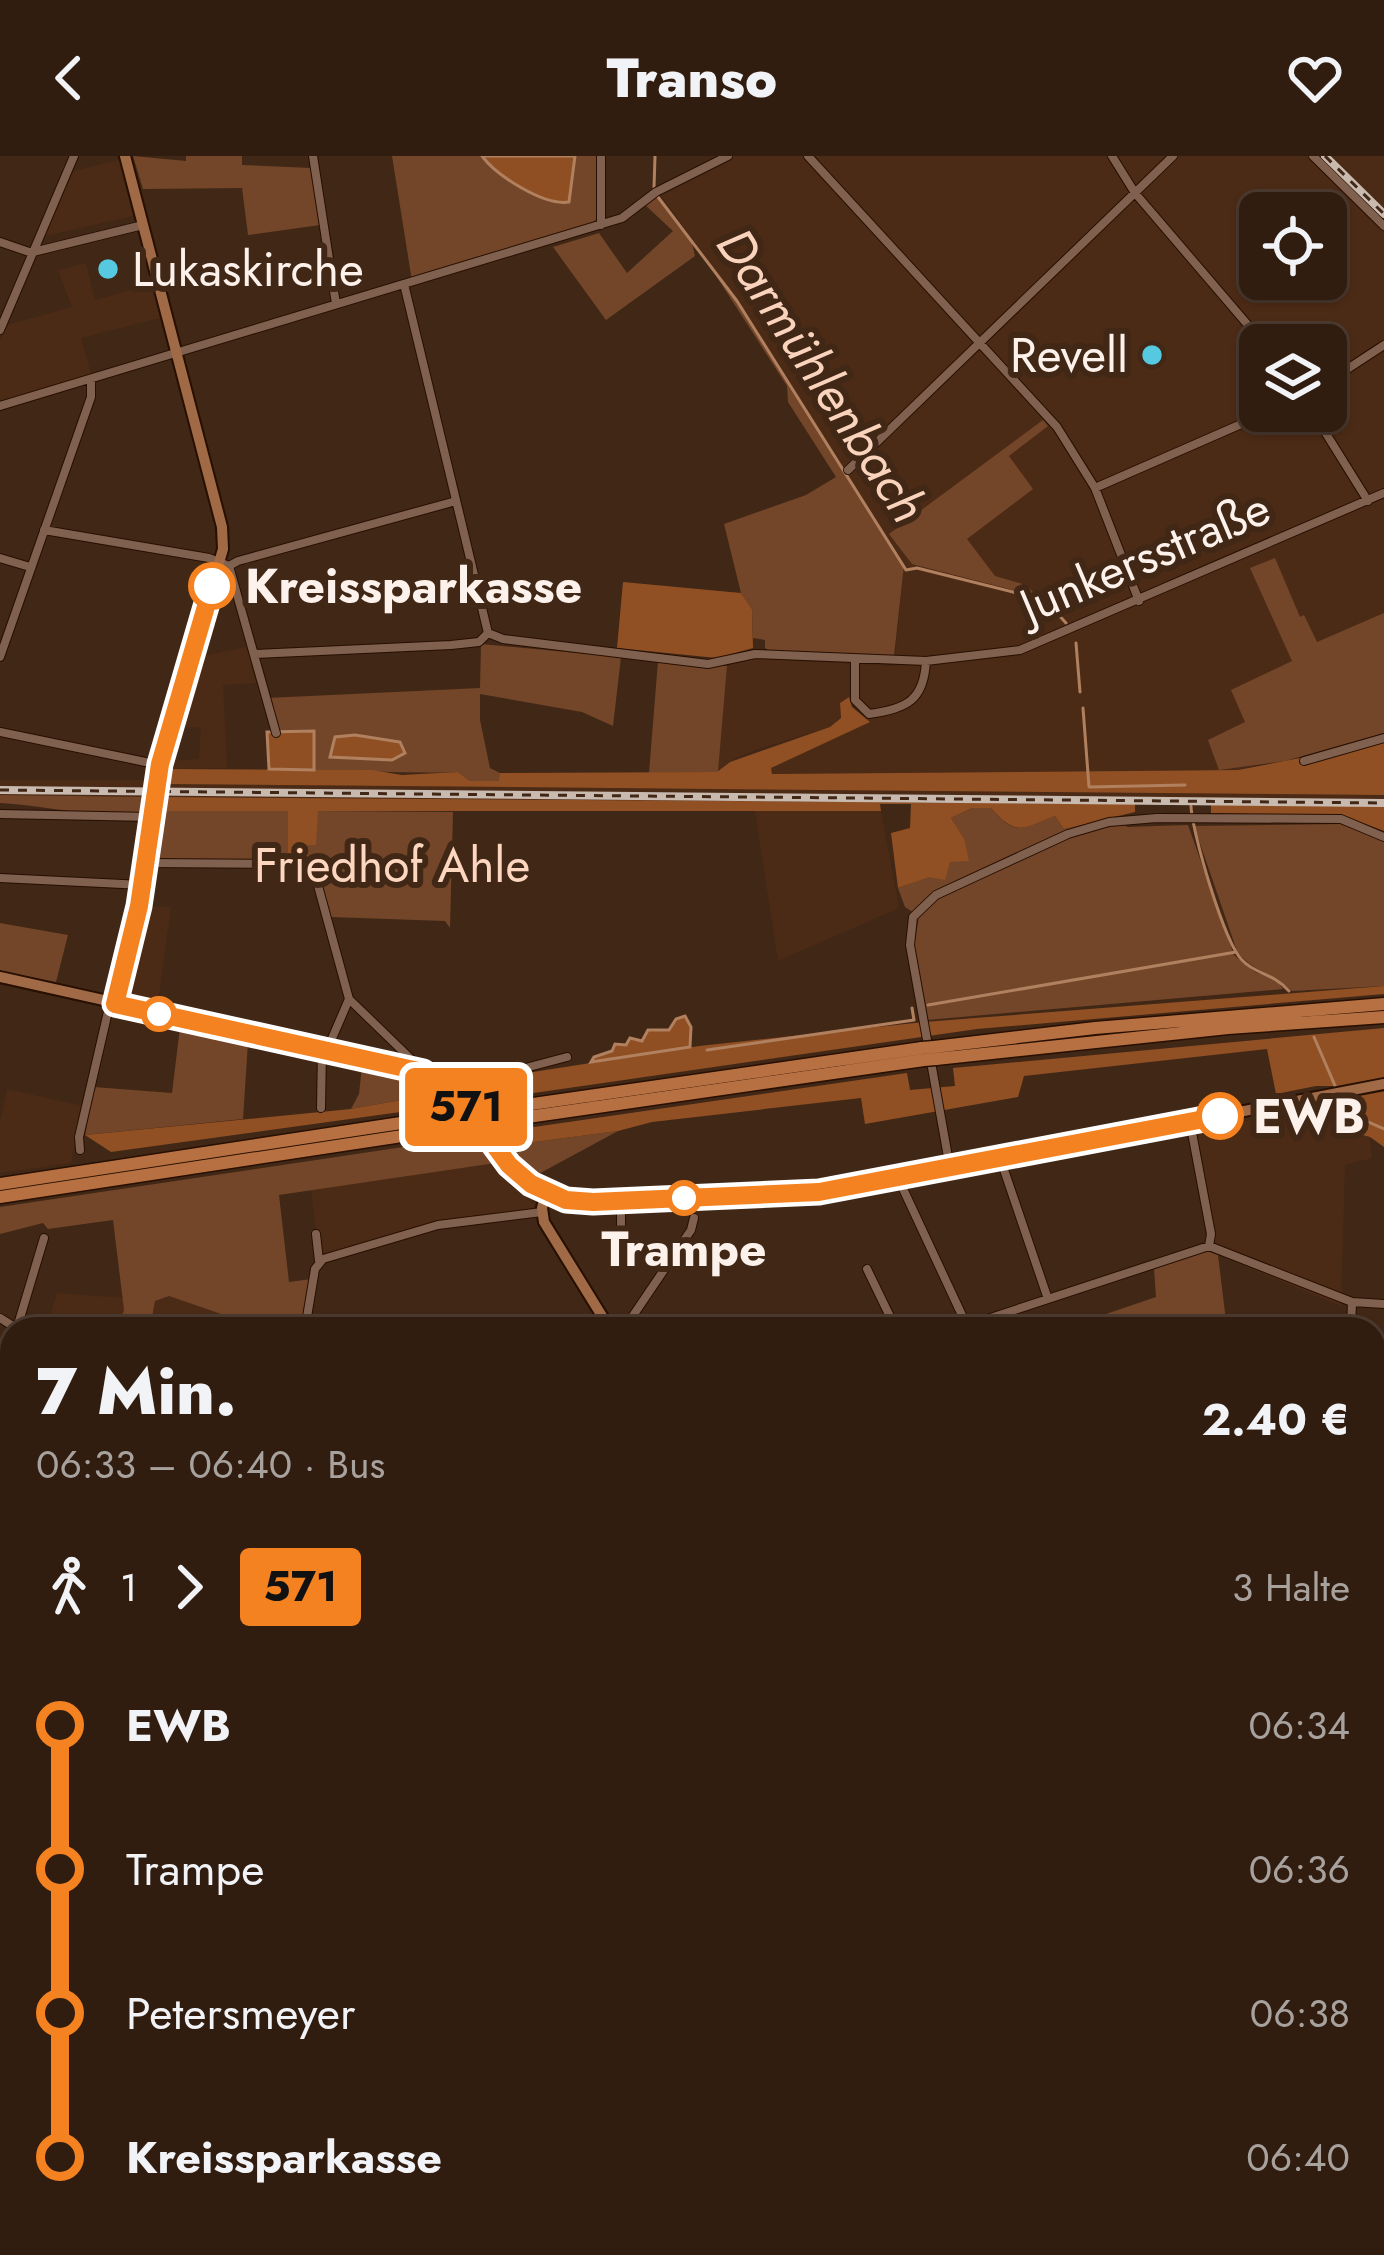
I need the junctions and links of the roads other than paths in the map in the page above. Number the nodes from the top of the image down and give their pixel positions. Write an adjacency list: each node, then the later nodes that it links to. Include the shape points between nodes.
1 (74, 156): 15 (street)
2 (125, 156): 11 (main road)
3 (313, 156): 17 (street)
4 (602, 156): 12 (street)
5 (728, 156): 12 (street)
6 (808, 156): 20 (street)
7 (1112, 156): 10 (street)
8 (1174, 156): 10 (street)
9 (1313, 156): 13 (street)
10 (1135, 193): 18 (street); 20 (street)
11 (143, 225): 15 (street); 22 (main road)
12 (601, 225): 16 (street)
13 (1384, 226)
14 (0, 242): 15 (street)
15 (32, 253): 19 (street)
16 (404, 284): 17 (street); 31 (street)
17 (336, 304): 22 (street)
18 (1247, 324)
19 (0, 330)
20 (981, 341): 28 (street); 29 (street, via 1057,427)
21 (1384, 344): 23 (street)
22 (177, 353): 24 (street); 35 (main road, via 222,527)
23 (1347, 369)
24 (91, 379): 25 (street); 33 (street)
25 (0, 406)
26 (1239, 425): 29 (street)
27 (1325, 432): 32 (street)
28 (848, 470)
29 (1095, 488): 37 (street)
30 (1384, 493): 32 (street, Junkersstraße)
31 (456, 501): 35 (street); 39 (street)
32 (1368, 501): 37 (street, Junkersstraße)
33 (44, 530): 35 (street); 36 (street)
34 (0, 558): 36 (street)
35 (224, 564): 40 (street); 48 (main road)
36 (30, 567): 38 (street)
37 (1139, 601): 43 (street, Junkersstraße, via 1021,650)
38 (4, 633): 41 (street)
39 (488, 633): 40 (street, Junkersstraße, via 451,645); 42 (street, Junkersstraße, via 708,664 755,654)
40 (255, 654): 45 (street)
41 (0, 657)
42 (855, 659): 43 (street, Junkersstraße); 43 (street, via 855,700 869,714 920,696)
43 (926, 662)
44 (0, 732): 48 (street)
45 (276, 733)
46 (1384, 738): 47 (street)
47 (1304, 761)
48 (160, 764): 50 (main road)
49 (0, 814): 50 (street)
50 (152, 817): 52 (main road)
51 (1384, 837): 71 (street, via 1341,819 1109,822 936,895 913,917 910,945)
52 (146, 863): 54 (main road); 56 (street, via 298,864 314,871)
53 (0, 878): 54 (street)
54 (142, 885): 57 (main road)
55 (0, 977): 57 (main road)
56 (349, 999): 60 (street); 63 (street)
57 (112, 1004): 60 (main road); 69 (street)
58 (1384, 1004): 61 (highway, via 1095,1028)
59 (1384, 1017): 61 (highway)
60 (324, 1049): 63 (main road); 66 (street)
61 (929, 1053): 67 (highway, bridge)
62 (567, 1057): 64 (street)
63 (413, 1069): 64 (main road)
64 (433, 1078): 74 (main road, via 464,1104 509,1165)
65 (1384, 1084): 68 (main road)
66 (321, 1108)
67 (464, 1120): 73 (highway); 75 (highway)
68 (1190, 1122): 70 (main road); 82 (street)
69 (80, 1150)
70 (1000, 1158): 71 (main road); 85 (street)
71 (950, 1168): 72 (main road)
72 (898, 1178): 76 (main road, via 805,1194); 93 (street)
73 (0, 1184)
74 (546, 1192): 76 (main road); 77 (main road)
75 (0, 1197)
76 (621, 1202): 81 (street)
77 (542, 1213): 83 (street, via 438,1226); 90 (main road)
78 (694, 1218): 91 (street)
79 (316, 1234): 83 (street)
80 (44, 1238): 88 (street)
81 (620, 1246)
82 (1209, 1246): 85 (street); 86 (street)
83 (319, 1262): 89 (street)
84 (867, 1269): 92 (street)
85 (1048, 1299): 94 (street)
86 (1352, 1303): 87 (street); 95 (street)
87 (1384, 1304)
88 (21, 1317)
89 (308, 1317)
90 (603, 1317)
91 (632, 1317)
92 (890, 1317)
93 (958, 1317)
94 (993, 1317)
95 (1351, 1317)

